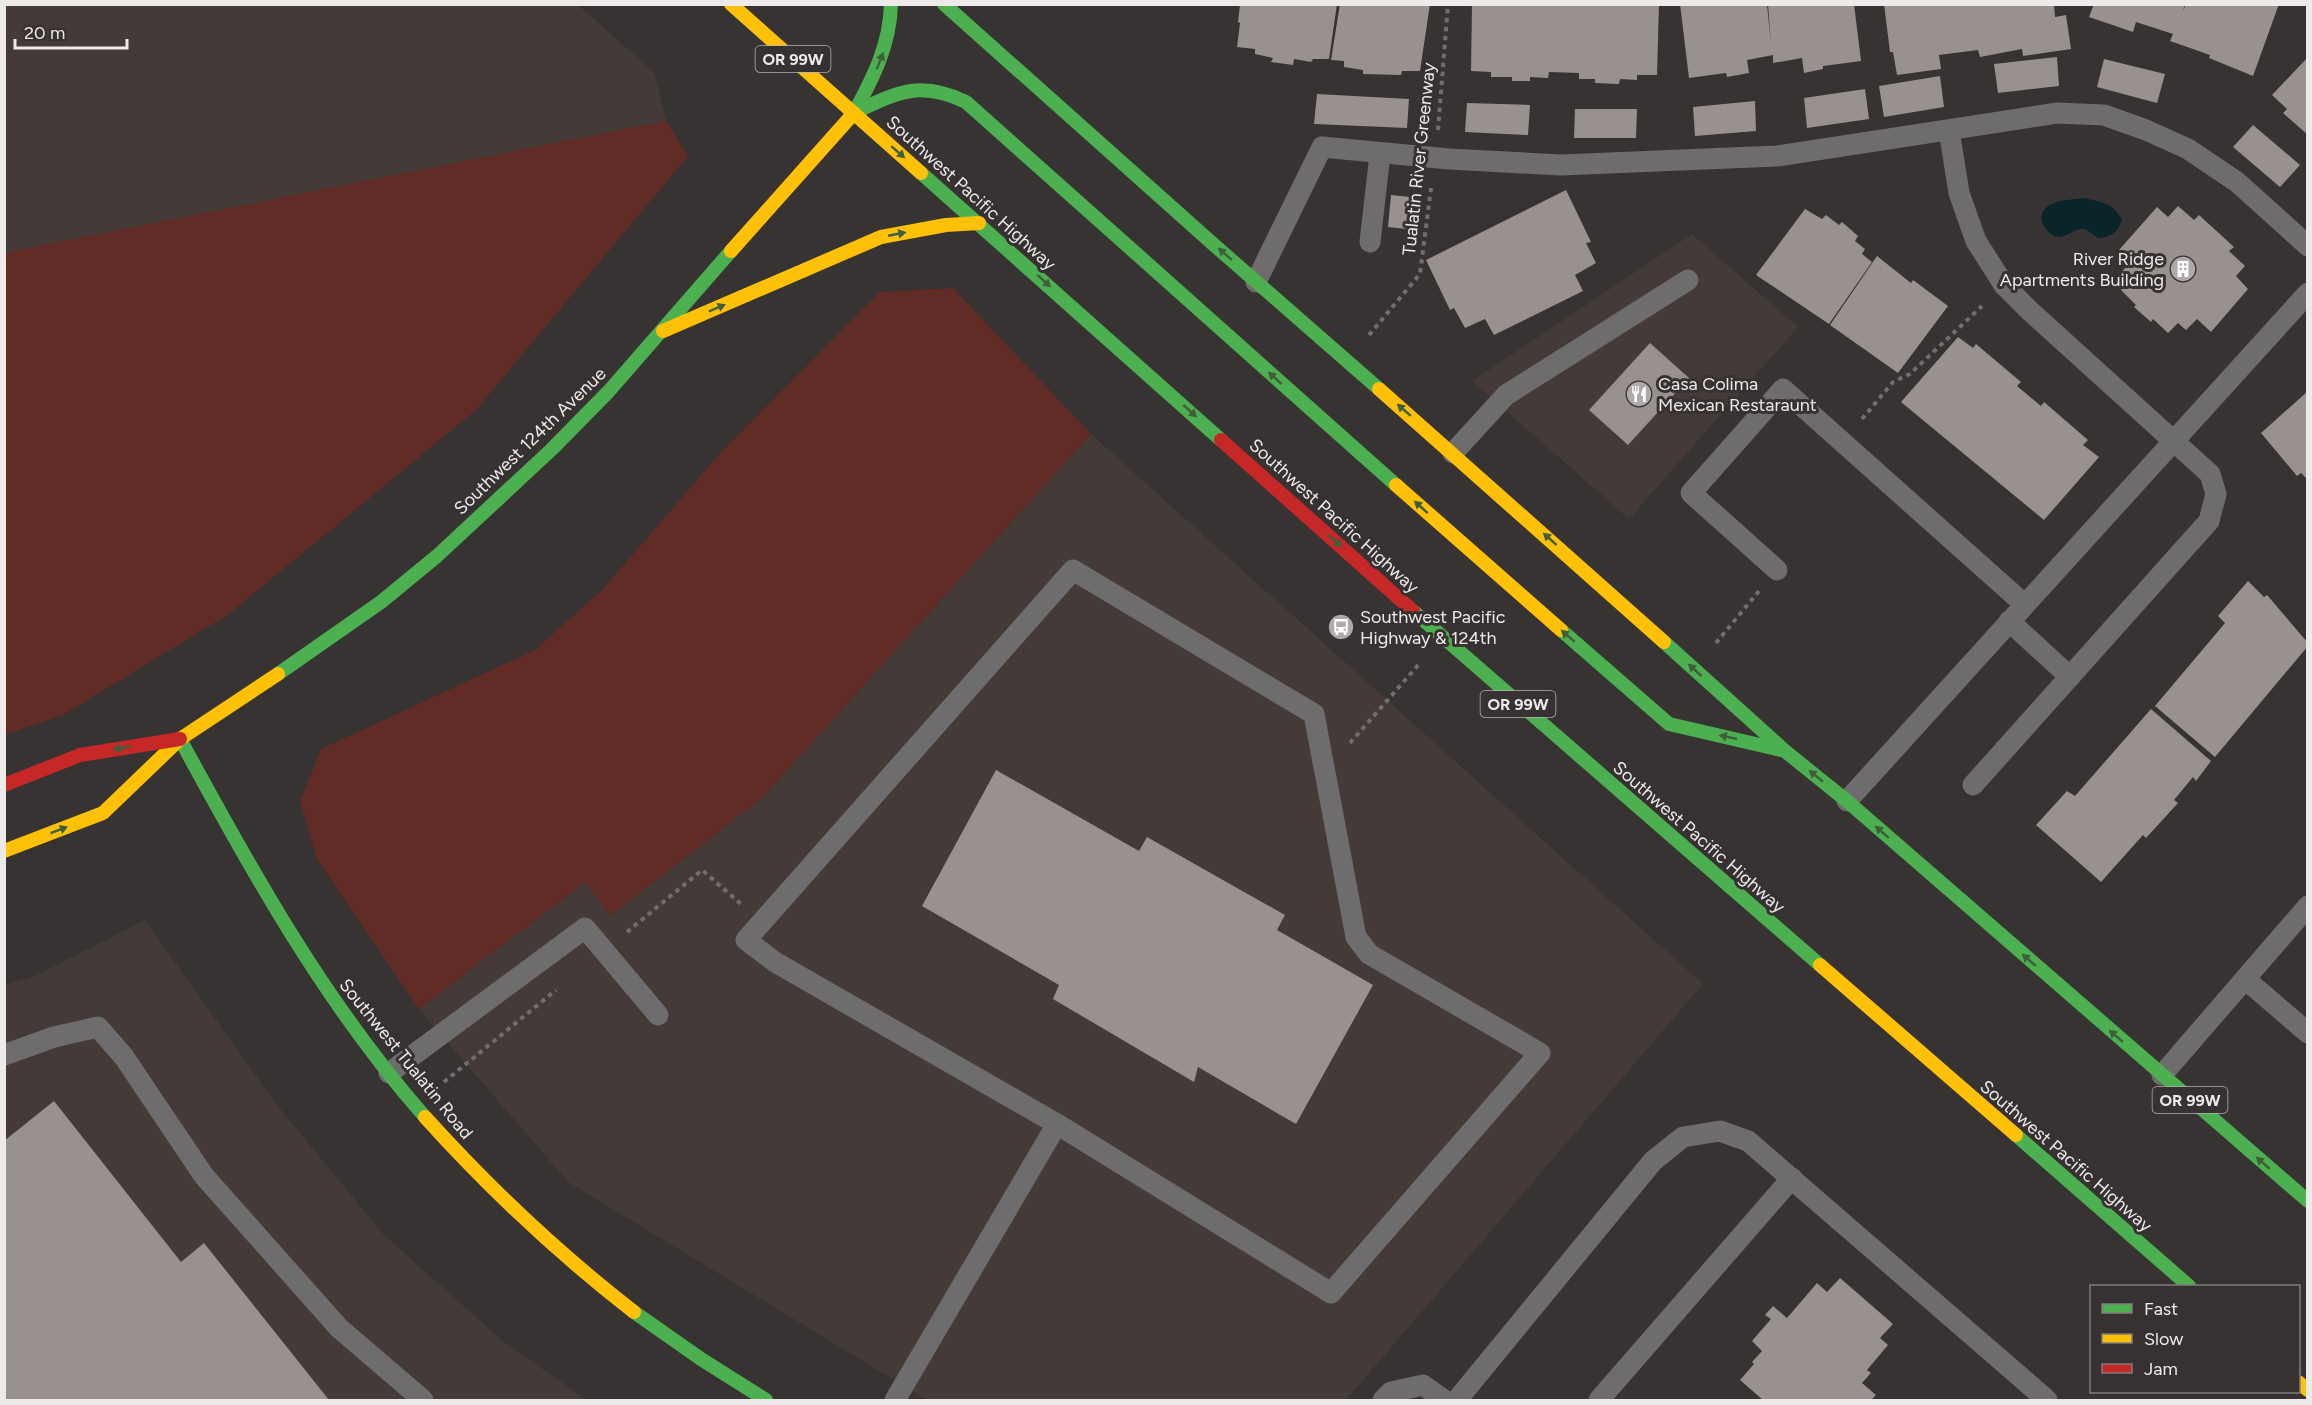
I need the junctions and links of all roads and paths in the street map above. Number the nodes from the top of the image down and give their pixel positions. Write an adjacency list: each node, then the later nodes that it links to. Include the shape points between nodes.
1 (731, 4): 5 (main road, Southwest Pacific Highway / OR 99W)
2 (891, 4): 5 (main road, one-way to 2, via 881,61 892,25)
3 (944, 4): 13 (main road, OR 99W, one-way to 3)
4 (1448, 4): 8 (path, Tualatin River Greenway)
5 (855, 113): 9 (main road, Southwest Pacific Highway / OR 99W, one-way to 9); 16 (main road, Southwest 124th Avenue); 29 (main road, one-way to 5, via 1669,724 966,102 932,89 910,91)
6 (1949, 130): 8 (lane, via 1777,156 1561,165); 11 (lane, via 2057,113 2104,115 2188,149 2237,182); 14 (lane, via 1959,193 1976,241)
7 (1380, 154): 8 (lane); 10 (lane); 13 (lane, via 1323,147)
8 (1435, 158): 17 (path, Tualatin River Greenway, via 1420,274)
9 (980, 224): 16 (main road, one-way to 9, via 881,237 946,225); 24 (main road, Southwest Pacific Highway / OR 99W, one-way to 24)
10 (1370, 242)
11 (2307, 246)
12 (1688, 280): 20 (lane, via 1506,395)
13 (1256, 282): 17 (main road, OR 99W)
14 (2004, 285): 18 (path, via 1910,374 1893,382); 19 (lane)
15 (2307, 293): 19 (lane)
16 (663, 331): 27 (main road, Southwest 124th Avenue, via 552,449 437,556 324,644)
17 (1348, 361): 20 (main road, OR 99W, one-way to 17)
18 (1880, 397)
19 (2174, 440): 22 (lane); 26 (lane, via 2211,474 2216,494 2209,521)
20 (1453, 453): 25 (main road, OR 99W, one-way to 20)
21 (1777, 570): 22 (lane, via 1690,493 1783,389); 25 (path)
22 (2024, 604): 23 (lane)
23 (2009, 621): 26 (lane); 32 (lane)
24 (1442, 638): 28 (path); 44 (main road, Southwest Pacific Highway / OR 99W)
25 (1694, 669): 29 (main road, OR 99W, one-way to 25)
26 (2070, 677): 31 (lane)
27 (180, 738): 30 (main road, Southwest 124th Avenue, one-way to 30, via 80,755); 33 (main road, Southwest 124th Avenue, one-way to 27, via 103,813); 39 (main road, Southwest Tualatin Road, via 276,913 316,975)
28 (1349, 745)
29 (1785, 751): 32 (main road, OR 99W, one-way to 29)
30 (4, 785)
31 (1973, 785)
32 (1847, 801): 40 (main road, OR 99W, one-way to 32)
33 (4, 851)
34 (2307, 906): 35 (lane)
35 (2245, 979): 37 (lane); 40 (lane)
36 (658, 1015): 39 (lane, via 585,928)
37 (2307, 1033)
38 (4, 1055): 45 (lane, via 98,1027 124,1057 204,1176 339,1328)
39 (389, 1073): 46 (main road, Southwest Tualatin Road, via 458,1153 574,1263 636,1314)
40 (2162, 1075): 43 (main road, OR 99W, one-way to 40)
41 (1057, 1124): 41 (lane, via 1331,1293 1540,1053 1369,954 1356,937 1314,714 1073,570 746,940 775,962); 47 (lane)
42 (1792, 1178): 50 (lane, via 1749,1141 1720,1131 1683,1137 1653,1161); 51 (lane); 52 (lane)
43 (2307, 1202)
44 (2187, 1285)
45 (423, 1401)
46 (766, 1401)
47 (895, 1401)
48 (1383, 1401): 49 (lane, via 1391,1392 1423,1385)
49 (1444, 1401)
50 (1457, 1401)
51 (1599, 1401)
52 (2047, 1401)

